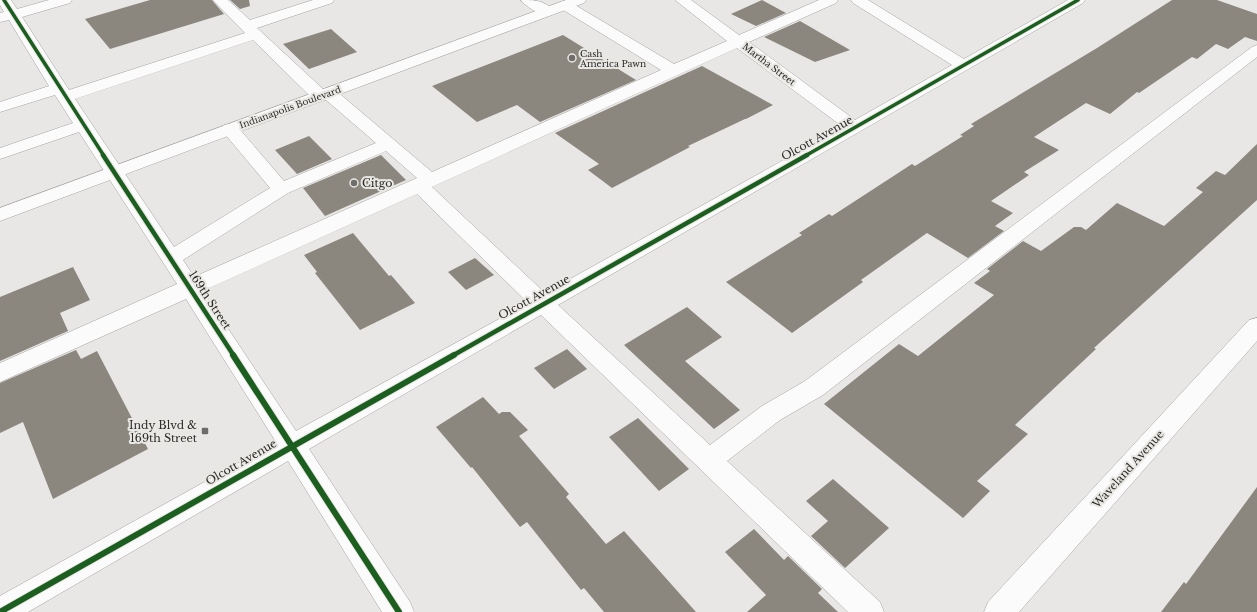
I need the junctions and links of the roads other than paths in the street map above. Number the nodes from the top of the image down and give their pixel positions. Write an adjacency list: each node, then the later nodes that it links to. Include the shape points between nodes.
1 (4, 0): 13 (street, 169th Street)
2 (65, 0): 13 (street)
3 (220, 0): 14 (street)
4 (327, 0): 14 (street)
5 (528, 0): 12 (street)
6 (579, 0): 11 (street, Indianapolis Boulevard)
7 (682, 0): 15 (street, Martha Street)
8 (831, 0): 15 (street)
9 (858, 0): 17 (street)
10 (1078, 0): 17 (street, Olcott Avenue)
11 (565, 5): 12 (street, Indianapolis Boulevard); 18 (street)
12 (547, 12): 20 (street, Indianapolis Boulevard)
13 (7, 16): 19 (street, 169th Street)
14 (251, 30): 19 (street); 20 (street)
15 (738, 42): 18 (street); 23 (street, Martha Street)
16 (1257, 50): 37 (street, via 814,388 772,413)
17 (964, 66): 23 (street, Olcott Avenue)
18 (674, 71): 28 (street)
19 (62, 92): 21 (street); 22 (street, 169th Street)
20 (324, 94): 24 (street, Indianapolis Boulevard); 25 (street)
21 (0, 107)
22 (84, 125): 26 (street); 27 (street, 169th Street)
23 (855, 128): 33 (street, Olcott Avenue)
24 (230, 129): 27 (street, Indianapolis Boulevard); 29 (street)
25 (388, 144): 28 (street); 29 (street)
26 (0, 154)
27 (115, 172): 30 (street, Indianapolis Boulevard); 31 (street, 169th Street)
28 (424, 182): 32 (street); 33 (street)
29 (281, 189): 31 (street)
30 (0, 215)
31 (171, 258): 32 (street, 169th Street)
32 (189, 287): 35 (street); 36 (street, 169th Street)
33 (543, 304): 36 (street, Olcott Avenue); 37 (street)
34 (1257, 326): 41 (street, Waveland Avenue)
35 (0, 373)
36 (292, 445): 38 (street, Olcott Avenue); 39 (street, 169th Street)
37 (709, 460): 40 (street)
38 (0, 612)
39 (399, 612)
40 (869, 612)
41 (999, 612)

